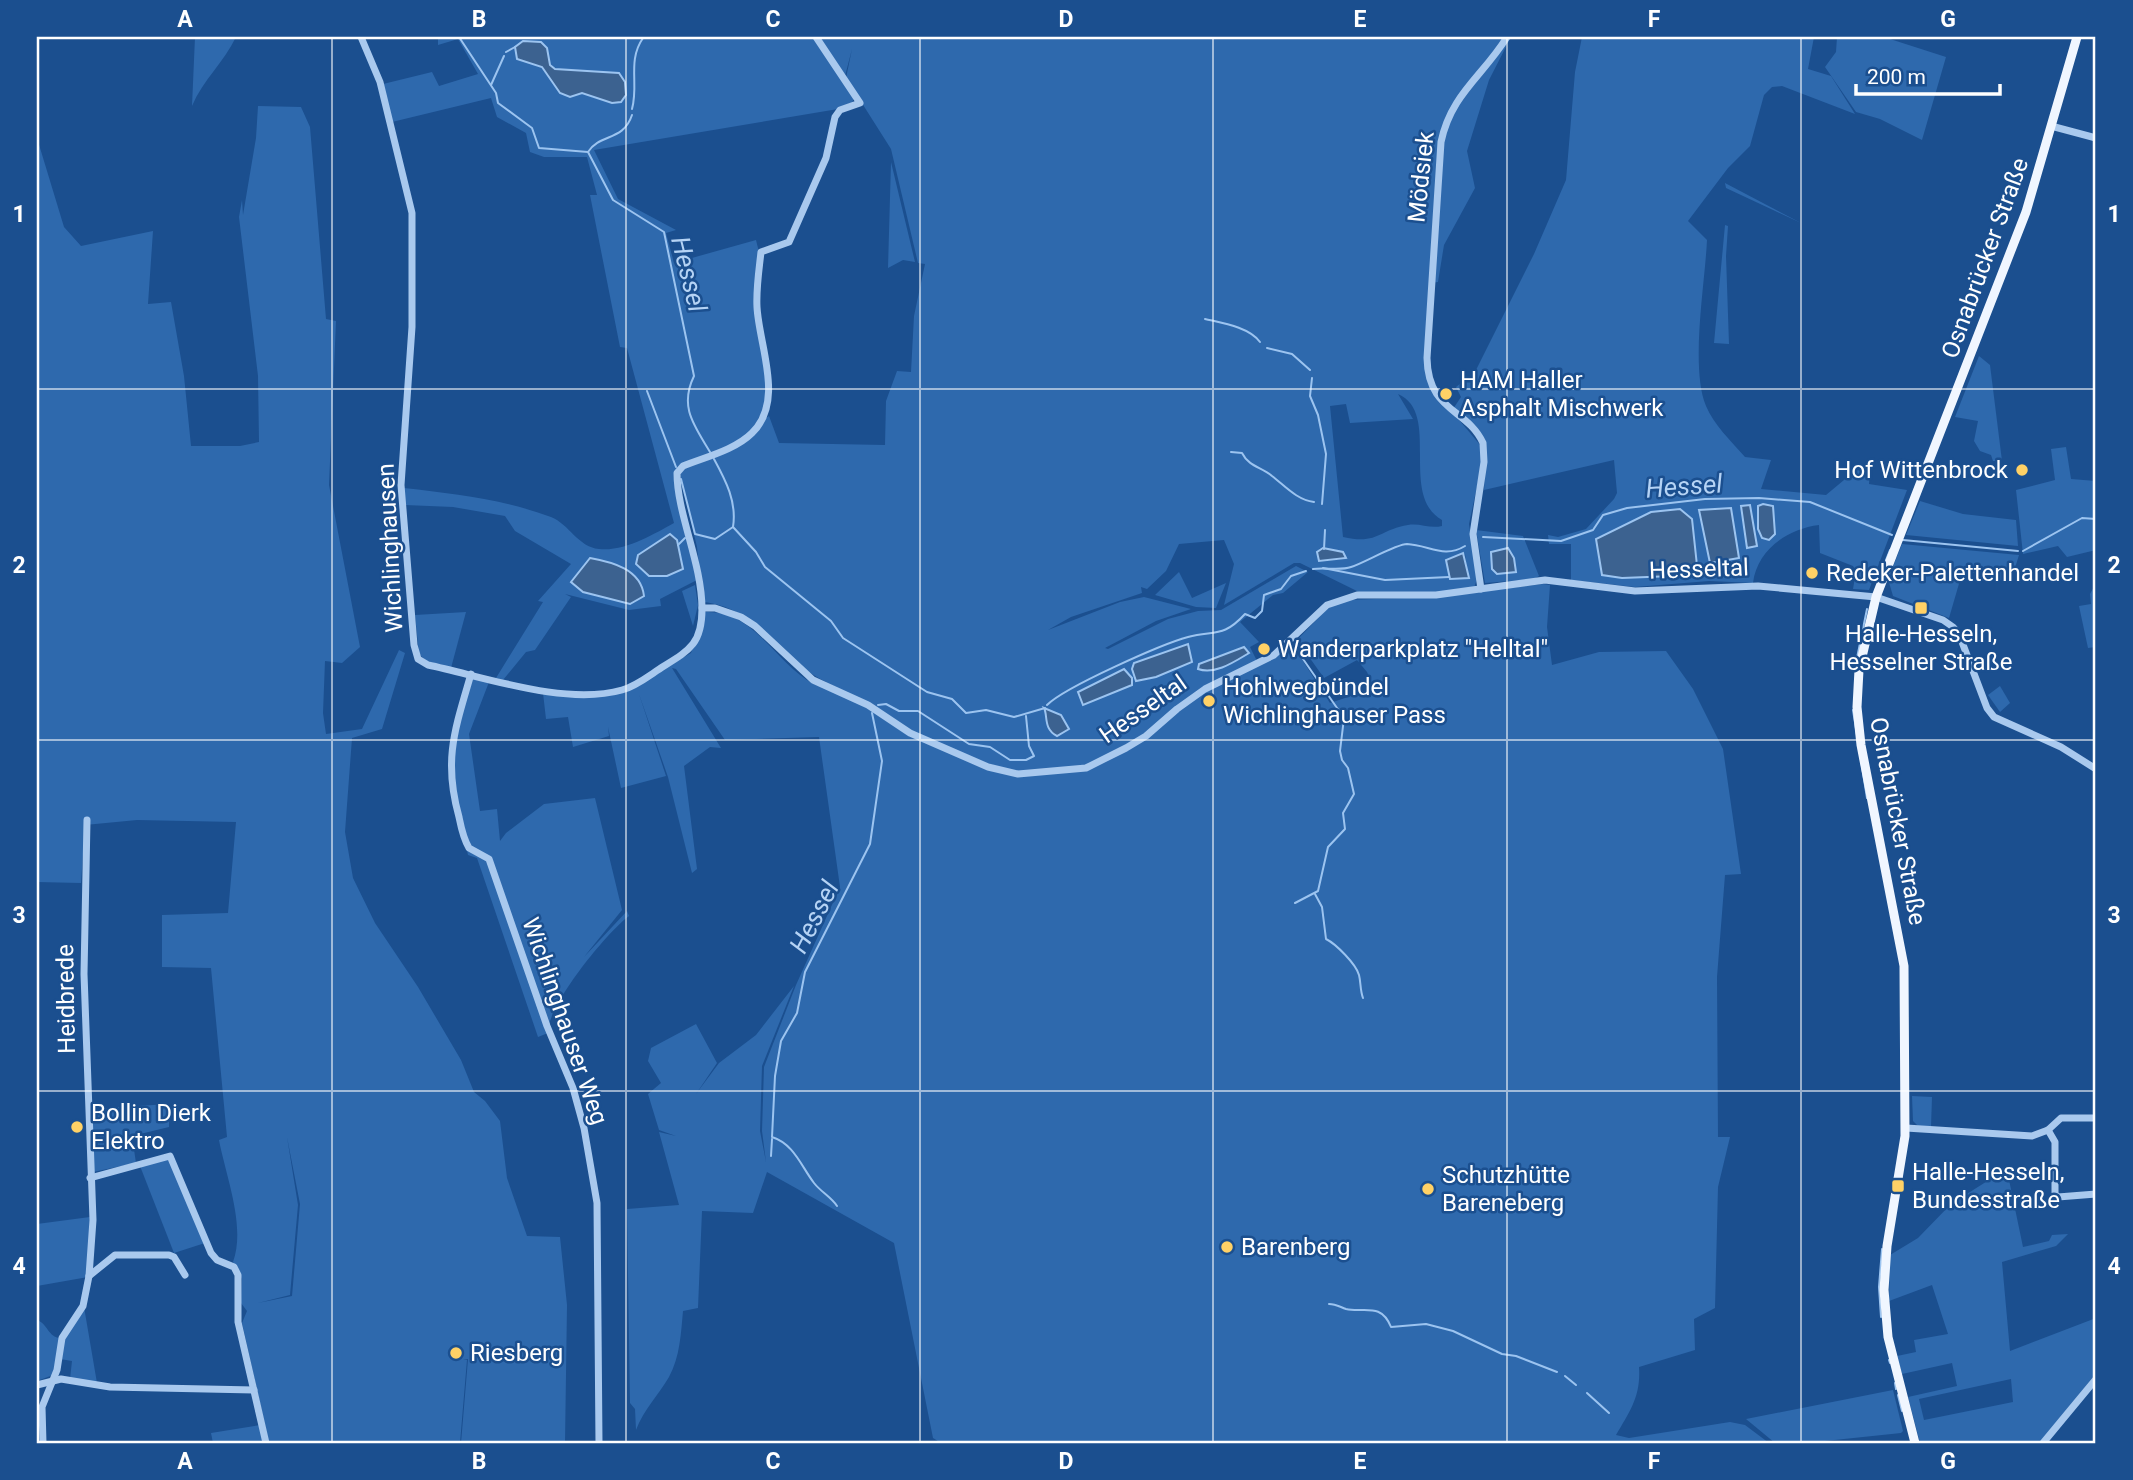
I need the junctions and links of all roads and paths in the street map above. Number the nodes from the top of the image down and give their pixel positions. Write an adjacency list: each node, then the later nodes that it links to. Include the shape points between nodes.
1 (361, 37): 10 (street, Wichlinghausen, via 380,82 412,213 412,327 401,485 414,645 418,659 428,665)
2 (816, 37): 9 (street, Wichlinghausen, via 860,103 840,110 835,117 826,158 789,242 761,252 757,305 768,380 767,407 753,432 677,473)
3 (1507, 37): 7 (street, Mödsiek, via 1447,117 1441,142 1427,358 1430,383 1439,397 1483,443 1473,534)
4 (2077, 37): 5 (main road, Osnabrücker Straße)
5 (2051, 126): 6 (street); 8 (main road, Osnabrücker Straße, via 2023,220)
6 (2096, 138)
7 (1481, 589): 8 (street, Hesseltal, via 1545,580 1634,591 1758,586); 9 (street, Hesseltal, via 1339,599 1274,655 1205,690 1136,742 1086,768 1043,774 988,767 910,733 868,705 813,680 741,617)
8 (1876, 597): 11 (street, Hesseltal, via 1953,626 1994,717 2061,747); 14 (main road, Osnabrücker Straße, via 1862,645 1858,721 1904,966)
9 (702, 608): 10 (street, Wichlinghausen, via 690,651 624,690 597,694 541,690)
10 (471, 674): 27 (street, Wichlinghauser Weg, via 451,752 449,780 468,848 489,859 573,1088 593,1170)
11 (2096, 769)
12 (87, 820): 16 (street, Heidbrede, via 84,961)
13 (2096, 1118): 15 (street, via 2062,1118)
14 (1906, 1128): 15 (street, via 2032,1136); 24 (main road, Osnabrücker Straße, via 1884,1290 1888,1337)
15 (2048, 1130): 17 (street, via 2055,1142 2055,1194)
16 (90, 1178): 19 (street, Heidbrede); 23 (street, via 170,1156 211,1253 234,1267 238,1275 238,1322)
17 (2096, 1194)
18 (185, 1275): 19 (street, via 174,1256 115,1255)
19 (89, 1276): 21 (street, Heidbrede, via 83,1306 62,1338 57,1370)
20 (2096, 1379): 28 (street)
21 (50, 1381): 22 (street); 23 (street); 25 (street, Heidbrede, via 42,1406)
22 (37, 1385)
23 (254, 1390): 26 (street)
24 (1914, 1439)
25 (43, 1443)
26 (266, 1443)
27 (599, 1443)
28 (2043, 1443)

